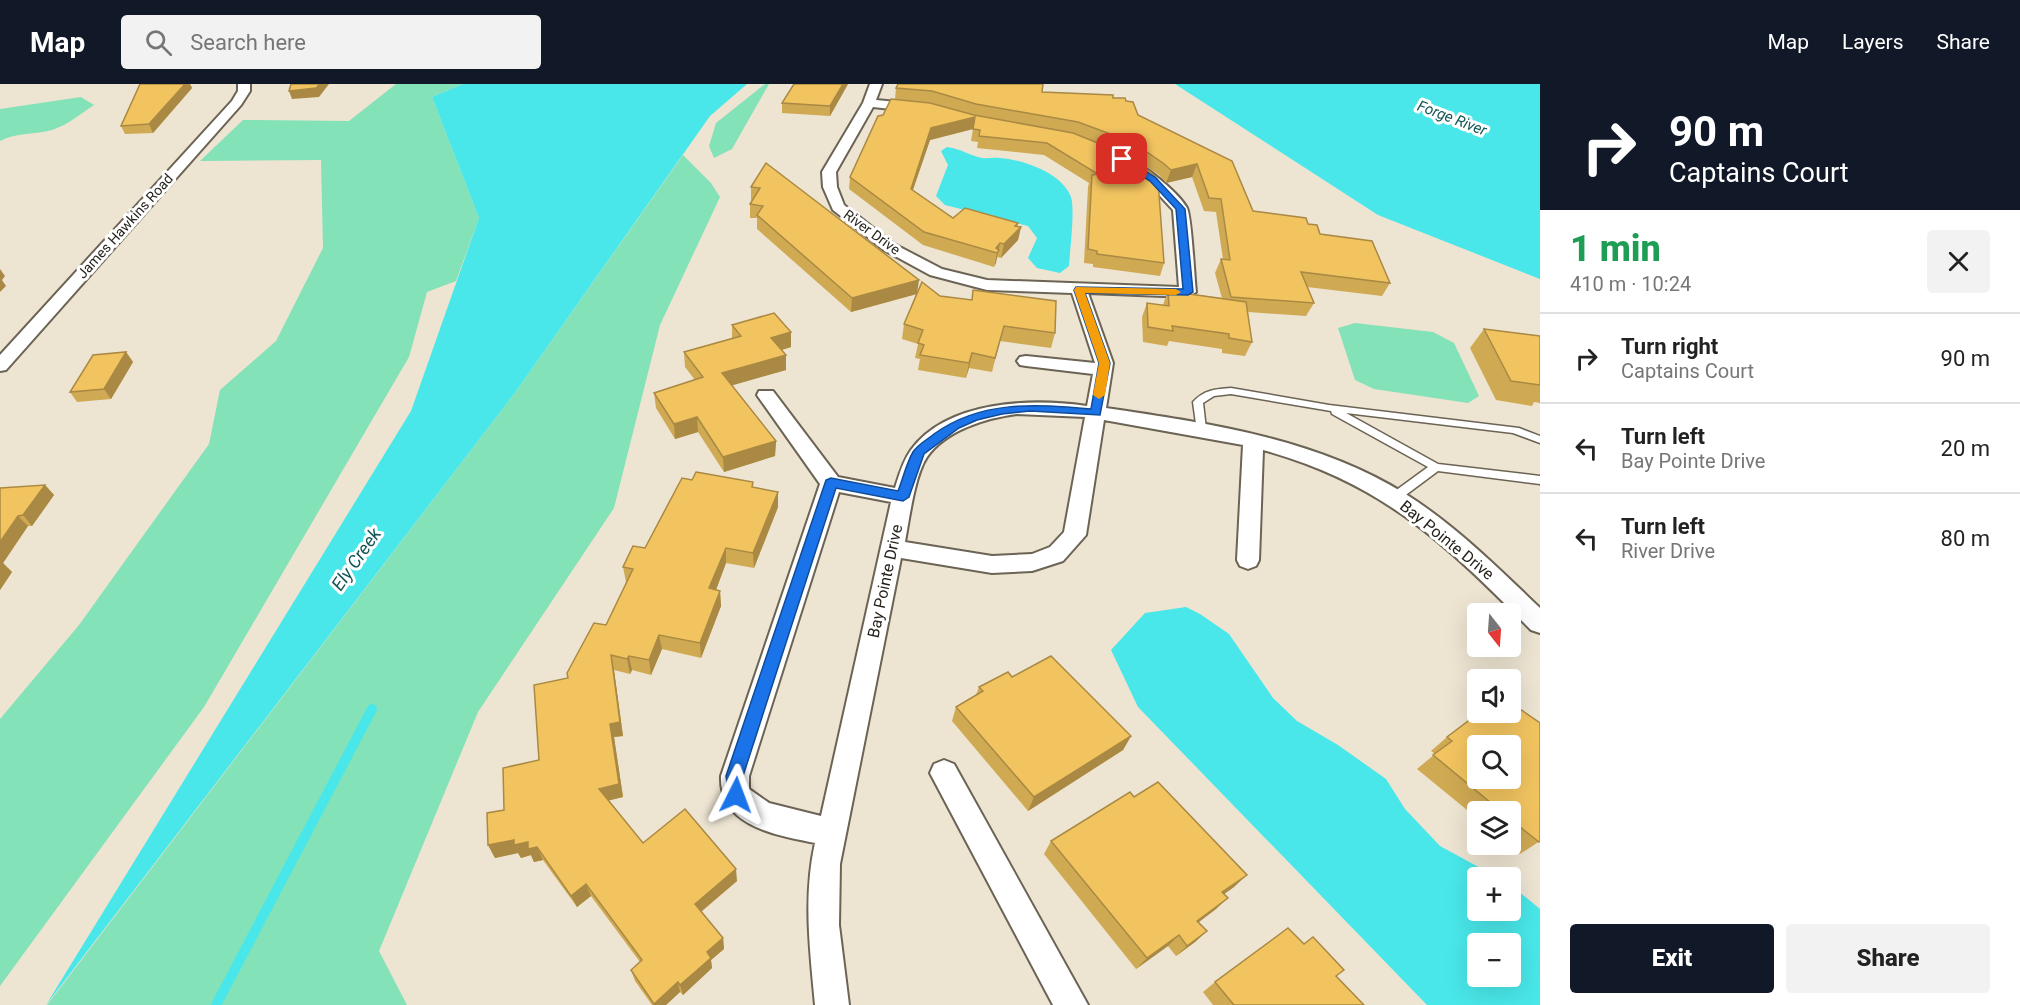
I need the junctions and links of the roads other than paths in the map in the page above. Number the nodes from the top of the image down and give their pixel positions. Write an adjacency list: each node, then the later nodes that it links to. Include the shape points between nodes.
1 (244, 84): 8 (street, James Hawkins Road, via 237,103)
2 (876, 84): 3 (street, River Drive)
3 (869, 103): 4 (street); 6 (street, River Drive, via 830,172 830,187 838,207 889,247 936,272 987,285)
4 (930, 109)
5 (1122, 159): 6 (street, River Drive, via 1153,180 1180,209 1188,292)
6 (1079, 290): 9 (street)
7 (1026, 361): 9 (street)
8 (0, 366)
9 (1104, 370): 12 (street)
10 (766, 395): 18 (street)
11 (1329, 408): 13 (lane, via 1231,391 1211,393 1198,402); 14 (lane, via 1515,430); 16 (lane)
12 (1096, 413): 13 (street, Bay Pointe Drive); 19 (street, Bay Pointe Drive, via 1002,410 955,425 919,452); 21 (street, via 1075,534 1059,552 1019,563 978,562)
13 (1201, 429): 15 (street, Bay Pointe Drive)
14 (1540, 440)
15 (1253, 441): 20 (street, Bay Pointe Drive, via 1338,469); 22 (street)
16 (1436, 467): 17 (lane); 20 (lane)
17 (1540, 480)
18 (831, 483): 19 (street); 25 (street, via 735,776 736,795 749,808 772,818)
19 (903, 497): 21 (street, Bay Pointe Drive)
20 (1395, 497): 23 (street, Bay Pointe Drive, via 1450,538)
21 (892, 548): 25 (street, Bay Pointe Drive)
22 (1248, 560)
23 (1540, 623)
24 (944, 772): 27 (street)
25 (832, 832): 26 (street, Bay Pointe Drive, via 825,864 823,925)
26 (832, 1005)
27 (1071, 1005)

